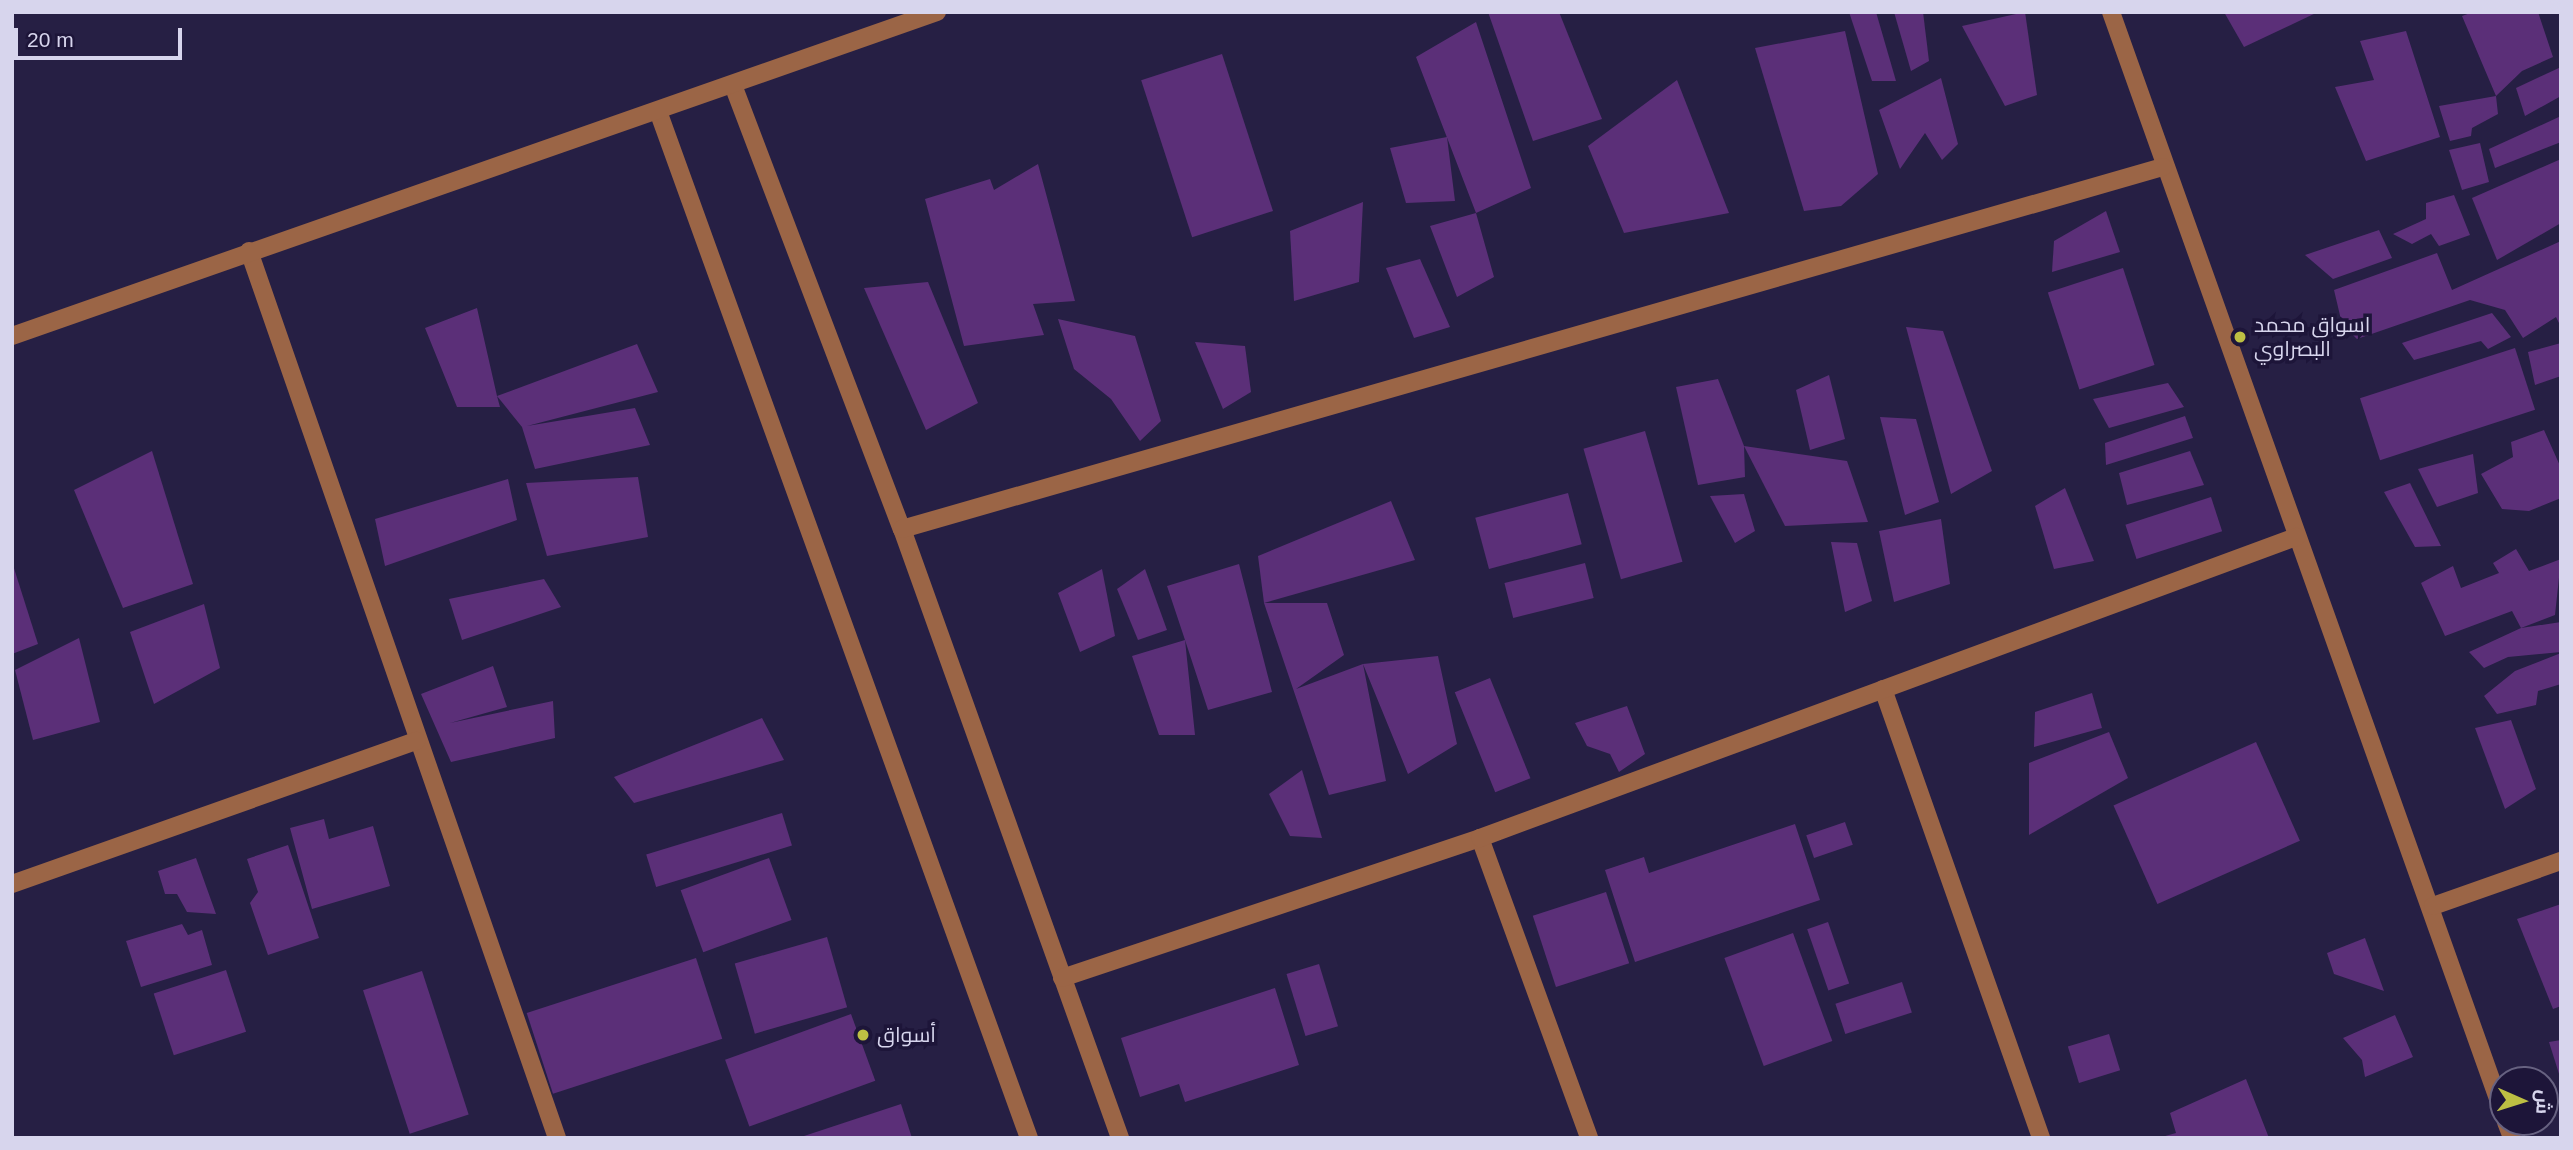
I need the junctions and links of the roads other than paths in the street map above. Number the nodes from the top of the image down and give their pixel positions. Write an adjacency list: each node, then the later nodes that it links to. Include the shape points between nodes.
1 (937, 12): 3 (street)
2 (2111, 12): 5 (street)
3 (733, 85): 4 (street); 8 (street)
4 (658, 111): 6 (street); 19 (street)
5 (2163, 167): 8 (street); 9 (street)
6 (249, 251): 7 (street); 11 (street)
7 (12, 336)
8 (902, 529): 16 (street)
9 (2296, 537): 10 (street); 15 (street)
10 (1883, 689): 12 (street); 22 (street)
11 (416, 741): 14 (street); 18 (street)
12 (1480, 838): 16 (street); 21 (street)
13 (2561, 861): 15 (street)
14 (12, 884)
15 (2433, 905): 17 (street)
16 (1062, 978): 20 (street)
17 (2489, 1071)
18 (557, 1138)
19 (1029, 1138)
20 (1120, 1138)
21 (1589, 1138)
22 (2042, 1138)

